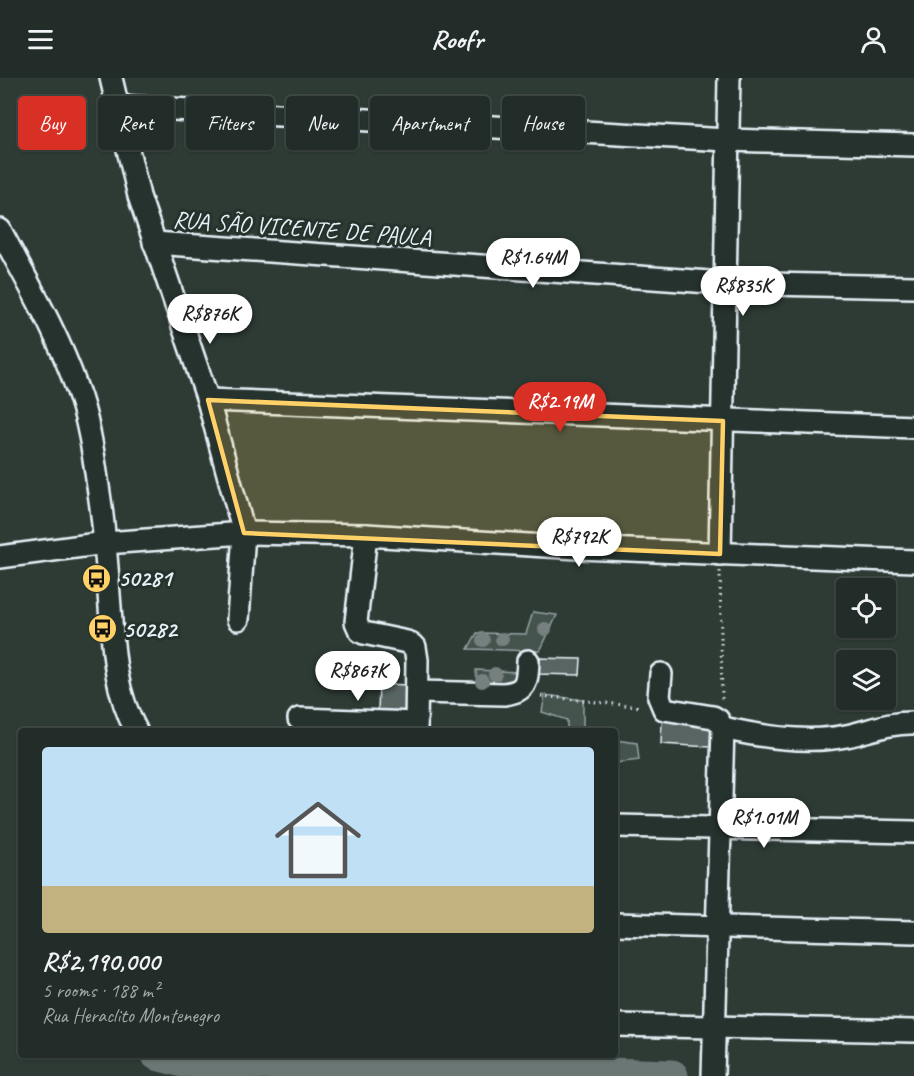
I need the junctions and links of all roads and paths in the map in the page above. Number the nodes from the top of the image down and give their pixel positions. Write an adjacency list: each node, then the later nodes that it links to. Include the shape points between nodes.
1 (111, 78): 3 (street)
2 (729, 78): 5 (street)
3 (116, 96)
4 (174, 109): 5 (street)
5 (727, 140): 6 (street); 10 (street)
6 (914, 145)
7 (128, 150): 9 (street)
8 (0, 230): 17 (street, via 62,350 77,388 89,435)
9 (154, 243): 10 (street, RUA SÃO VICENTE DE PAULA); 12 (street)
10 (724, 283): 11 (street, RUA SÃO VICENTE DE PAULA); 13 (street)
11 (914, 288)
12 (208, 400): 13 (street); 15 (street)
13 (723, 421): 14 (street); 18 (street)
14 (914, 427)
15 (244, 533): 16 (street); 17 (street); 21 (street)
16 (366, 535): 18 (street); 24 (street, via 357,626 364,633 412,643 417,660)
17 (105, 543): 19 (street); 30 (street, via 118,684)
18 (720, 554): 20 (street); 31 (path)
19 (0, 557)
20 (914, 561)
21 (238, 619)
22 (528, 661): 25 (street, via 526,682)
23 (662, 674): 26 (street, via 659,697)
24 (417, 692): 25 (street); 29 (street)
25 (514, 693): 26 (path)
26 (664, 709): 31 (street, via 713,717)
27 (299, 719): 29 (street)
28 (914, 723): 31 (street, via 887,725 845,736 802,739)
29 (416, 727)
30 (135, 728)
31 (723, 728): 33 (street)
32 (618, 826): 33 (street)
33 (720, 828): 34 (street); 36 (street)
34 (914, 832)
35 (618, 924): 36 (street)
36 (717, 928): 37 (street); 39 (street)
37 (914, 932)
38 (618, 1025): 39 (street)
39 (714, 1028): 40 (street); 41 (street)
40 (914, 1031)
41 (713, 1076)

